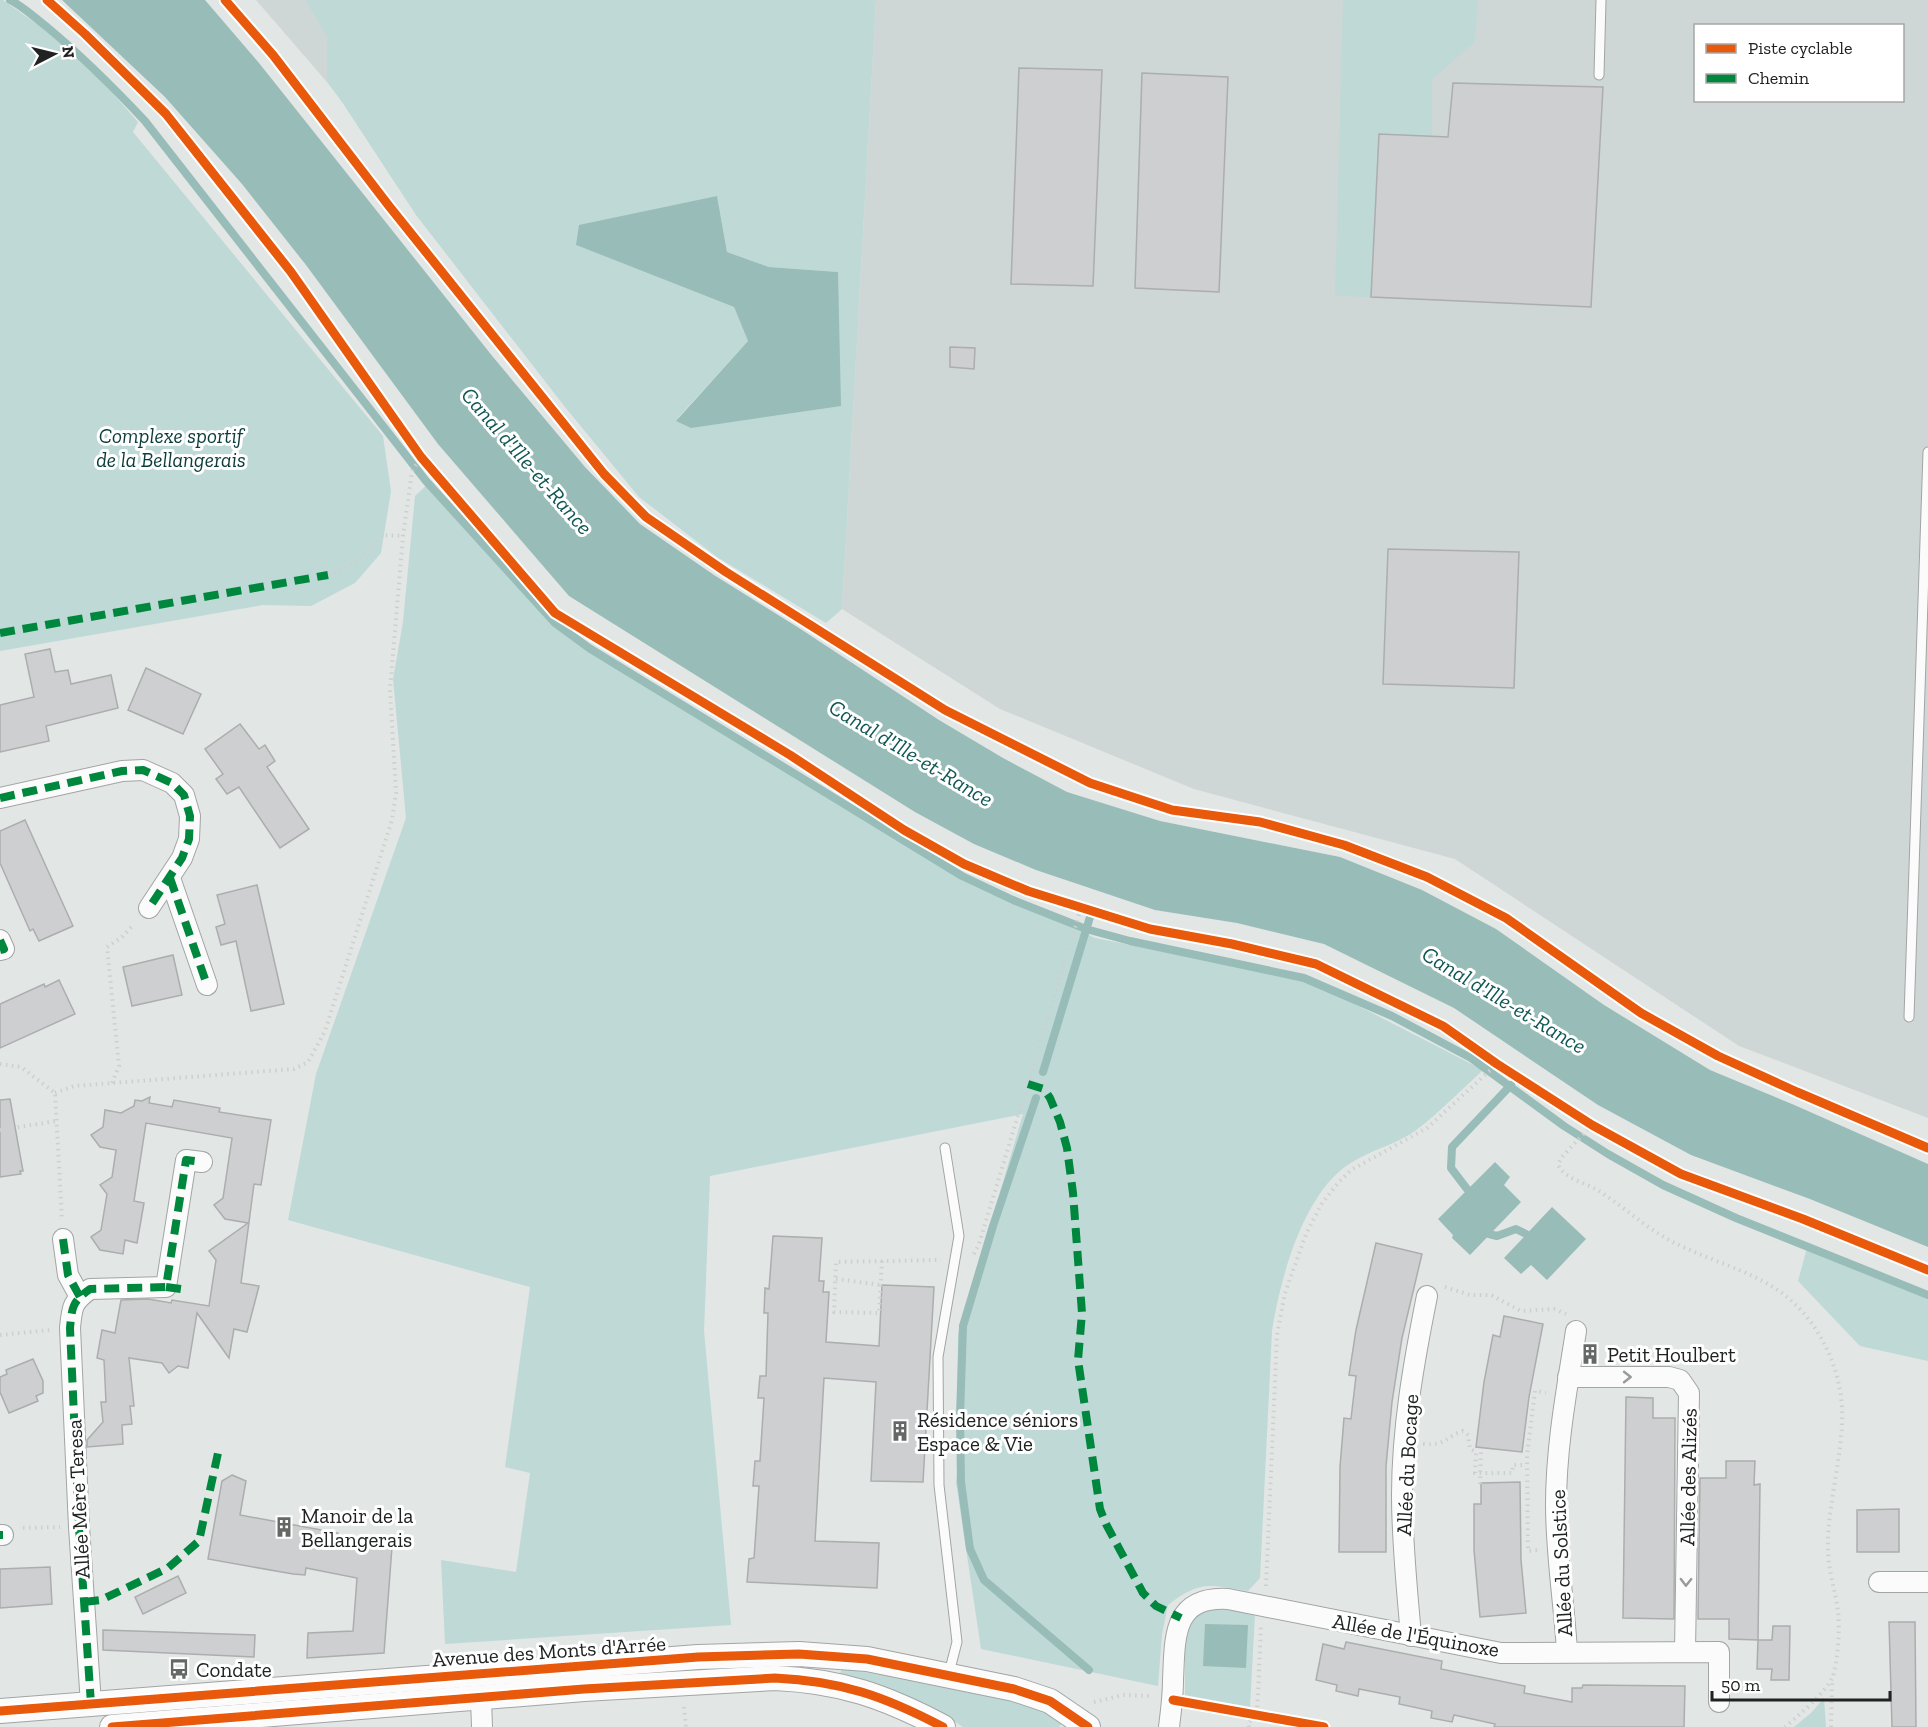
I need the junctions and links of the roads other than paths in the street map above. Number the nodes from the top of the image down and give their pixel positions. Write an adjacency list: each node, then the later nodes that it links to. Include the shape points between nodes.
1 (1601, 0): 2 (lane)
2 (1599, 75)
3 (1928, 452): 4 (lane)
4 (1924, 699): 11 (lane)
5 (0, 798): 6 (street, via 122,771 143,770 172,783 184,795 190,816 189,839)
6 (170, 878): 7 (street); 10 (street)
7 (149, 909)
8 (0, 940): 9 (street, via 4,949)
9 (0, 951)
10 (207, 985)
11 (1909, 1017)
12 (945, 1149): 24 (lane, via 960,1236 938,1358 939,1485 957,1642)
13 (202, 1162): 16 (street, via 186,1160 173,1288 90,1290)
14 (63, 1239): 16 (street, via 68,1275)
15 (1427, 1296): 21 (street, Allée du Bocage, via 1410,1392 1402,1492)
16 (80, 1297): 27 (street, Allée Mère Teresa, via 72,1306 70,1328)
17 (1576, 1332): 18 (street, Allée du Solstice)
18 (1568, 1377): 22 (street, Allée du Solstice, via 1556,1503); 23 (street, Allée des Alizés, one-way to 23, via 1669,1377 1680,1380 1689,1393)
19 (1879, 1582): 20 (street)
20 (1928, 1582)
21 (1411, 1636): 22 (street, Allée de l'Équinoxe, via 1501,1653); 33 (street, Allée de l'Équinoxe, via 1263,1607 1204,1600 1181,1618 1175,1636)
22 (1567, 1651): 23 (street, Allée de l'Équinoxe)
23 (1685, 1652): 26 (street, Allée de l'Équinoxe, via 1719,1652)
24 (949, 1676): 27 (street, Avenue des Monts d'Arrée, via 833,1655 748,1655); 29 (street, Avenue des Monts d'Arrée, via 1014,1689)
25 (480, 1699): 30 (street, Avenue des Monts d'Arrée); 31 (street); 32 (street, Avenue des Monts d'Arrée, via 584,1689 806,1679 860,1690)
26 (1719, 1702)
27 (91, 1704): 28 (street, Avenue des Monts d'Arrée)
28 (0, 1711)
29 (1087, 1715)
30 (112, 1727)
31 (482, 1727)
32 (943, 1727)
33 (1169, 1727)

